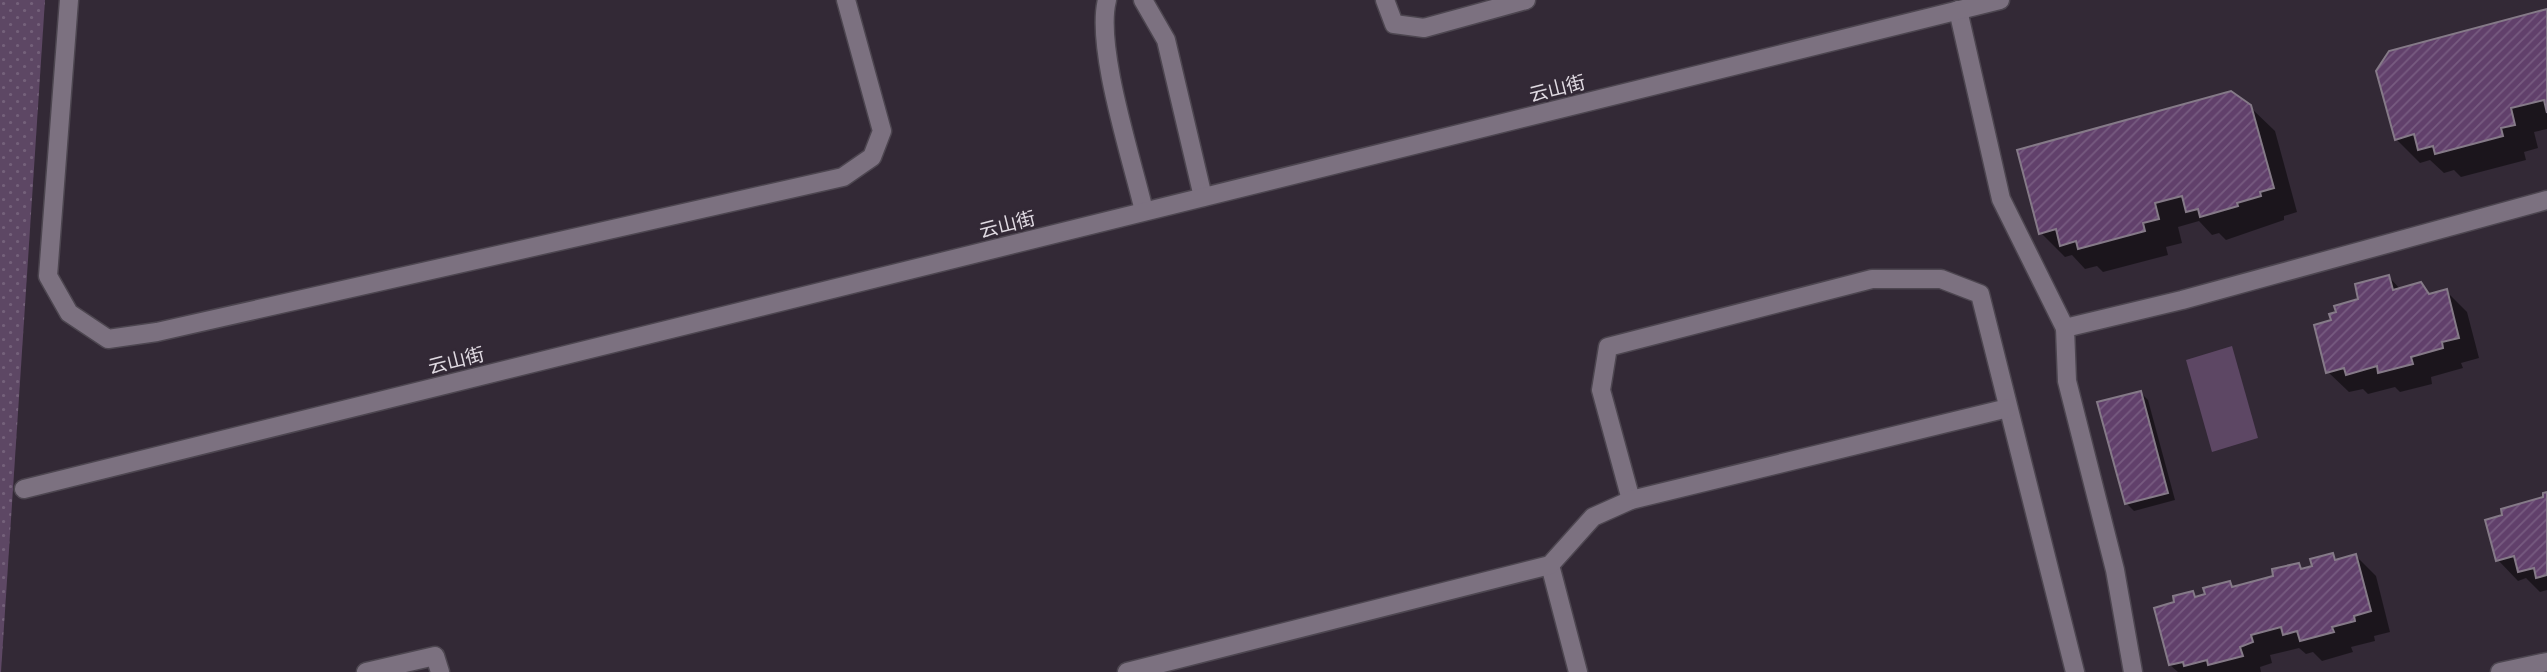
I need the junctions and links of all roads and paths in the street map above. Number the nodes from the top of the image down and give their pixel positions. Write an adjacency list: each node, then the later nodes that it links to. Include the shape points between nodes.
1 (69, 0): 2 (street, via 48,276 69,313 108,339 843,177 872,157 882,131)
2 (846, 0)
3 (1107, 0): 11 (street, via 1103,17 1107,55)
4 (1143, 0): 9 (street, via 1166,40)
5 (1385, 0): 6 (street, via 1394,24 1424,28)
6 (1526, 0)
7 (1989, 1): 8 (street, 云山街)
8 (1958, 10): 9 (street, 云山街); 12 (street, via 2001,199)
9 (1203, 197): 11 (street, 云山街)
10 (2547, 200): 12 (street)
11 (1144, 211): 14 (street, 云山街)
12 (2065, 328): 23 (street, via 2067,381 2115,570)
13 (2008, 408): 15 (street); 15 (street, via 1980,294 1941,279 1872,279 1608,347 1601,390); 22 (street)
14 (24, 489)
15 (1631, 500): 16 (street, via 1593,517)
16 (1550, 565): 20 (street); 21 (street)
17 (2547, 662): 24 (street)
18 (366, 672): 19 (street, via 435,656)
19 (440, 672)
20 (1127, 672)
21 (1578, 672)
22 (2075, 672)
23 (2133, 672)
24 (2500, 672)

